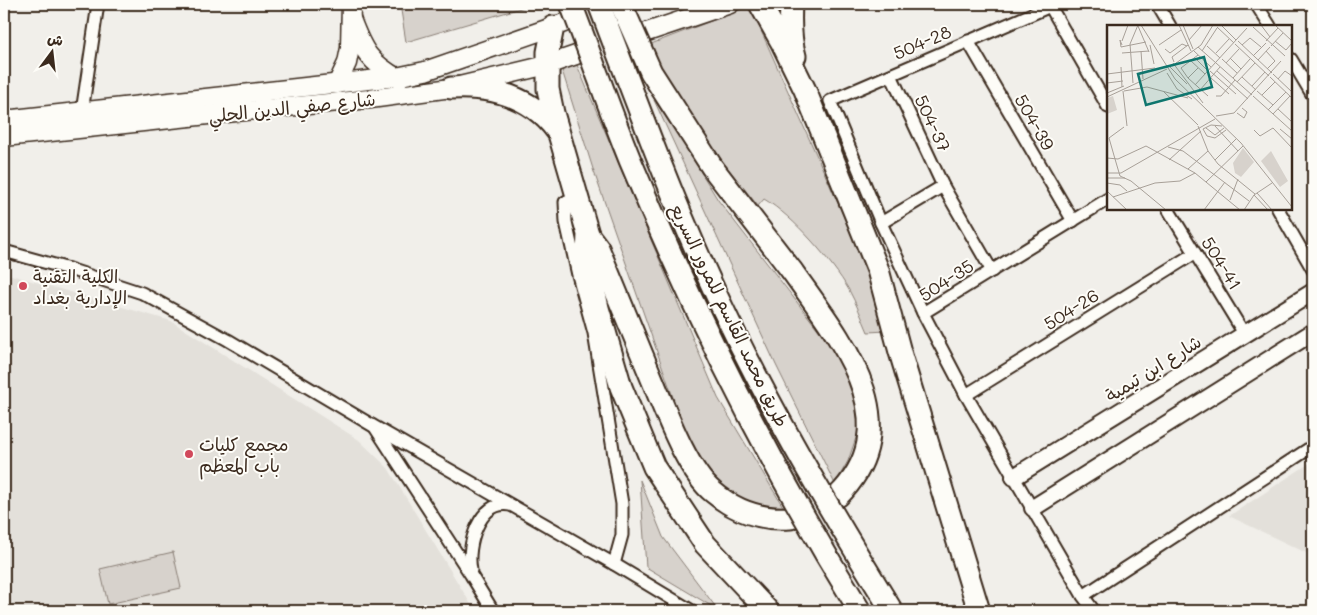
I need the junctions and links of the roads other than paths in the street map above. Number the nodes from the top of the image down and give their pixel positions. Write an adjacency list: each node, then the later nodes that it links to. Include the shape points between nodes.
1 (98, 4): 26 (street)
2 (599, 4): 61 (highway, طريق محمد القاسم للمرور السريع, bridge, via 656,154 706,272 799,455)
3 (621, 4): 50 (highway, bridge, via 651,72 712,167 792,271 857,370 868,399 870,420 860,467)
4 (730, 4): 14 (main road)
5 (760, 4): 23 (highway)
6 (791, 4): 23 (highway, via 792,47)
7 (1157, 4): 12 (street)
8 (1256, 4): 13 (street)
9 (1053, 5): 15 (street, 504-28); 25 (street)
10 (351, 12): 20 (main road, via 361,45 385,72); 21 (main road, via 350,48)
11 (563, 18): 18 (highway); 20 (main road, شارع صفي الدين الحلي, via 425,71); 60 (highway, طريق محمد القاسم للمرور السريع, bridge, via 732,385)
12 (1169, 25)
13 (1269, 25)
14 (644, 33)
15 (968, 42): 19 (street, 504-28); 35 (street, 504-39)
16 (576, 56): 18 (main road, شارع صفي الدين الحلي)
17 (1292, 62): 24 (street)
18 (547, 65): 22 (main road, شارع صفي الدين الحلي); 28 (highway, via 548,89)
19 (891, 75): 30 (street, 504-37); 36 (street, 504-28, via 830,101)
20 (396, 77): 21 (main road, شارع صفي الدين الحلي); 22 (main road, via 417,85)
21 (337, 84): 26 (main road, شارع صفي الدين الحلي)
22 (451, 88): 28 (highway, via 486,88 513,96 532,106); 29 (main road, شارع صفي الدين الحلي, via 370,100)
23 (804, 90): 62 (highway, via 878,270)
24 (1313, 96)
25 (1107, 105)
26 (82, 112): 27 (main road, شارع صفي الدين الحلي)
27 (4, 120)
28 (560, 136): 31 (highway)
29 (4, 137)
30 (943, 186): 36 (street); 41 (street, 504-37)
31 (576, 196): 37 (highway); 54 (street, via 566,202 566,222 594,334 622,504 622,535)
32 (1107, 200): 35 (street, 504-35)
33 (1169, 210): 39 (street, 504-41)
34 (1279, 210): 40 (street)
35 (1073, 221): 41 (street, 504-35)
36 (881, 223): 43 (street)
37 (588, 234): 53 (highway, via 598,248 672,426 695,471 711,492 732,507 754,515); 59 (highway, via 588,256 598,308 621,387 654,467 705,544)
38 (4, 252): 47 (street, via 142,293)
39 (1195, 253): 45 (street, 504-41); 46 (street, 504-26)
40 (1313, 270)
41 (992, 271): 43 (street, 504-35)
42 (1313, 292): 45 (street, شارع ابن تيمية)
43 (923, 313): 46 (street, 504-35)
44 (1313, 332): 52 (street)
45 (1246, 335): 49 (street, شارع ابن تيمية)
46 (966, 395): 49 (street, 504-35)
47 (376, 427): 51 (street); 55 (street)
48 (1313, 446): 56 (street)
49 (1018, 484): 52 (street, 504-35)
50 (838, 496)
51 (512, 505): 54 (street); 55 (street, via 494,506 477,526 470,545)
52 (1033, 508): 56 (street, 504-35)
53 (790, 518)
54 (614, 564): 58 (street)
55 (471, 575): 57 (street)
56 (1083, 596): 63 (street, 504-35)
57 (493, 611)
58 (692, 611)
59 (768, 611)
60 (860, 611)
61 (892, 611)
62 (979, 611)
63 (1094, 611)

